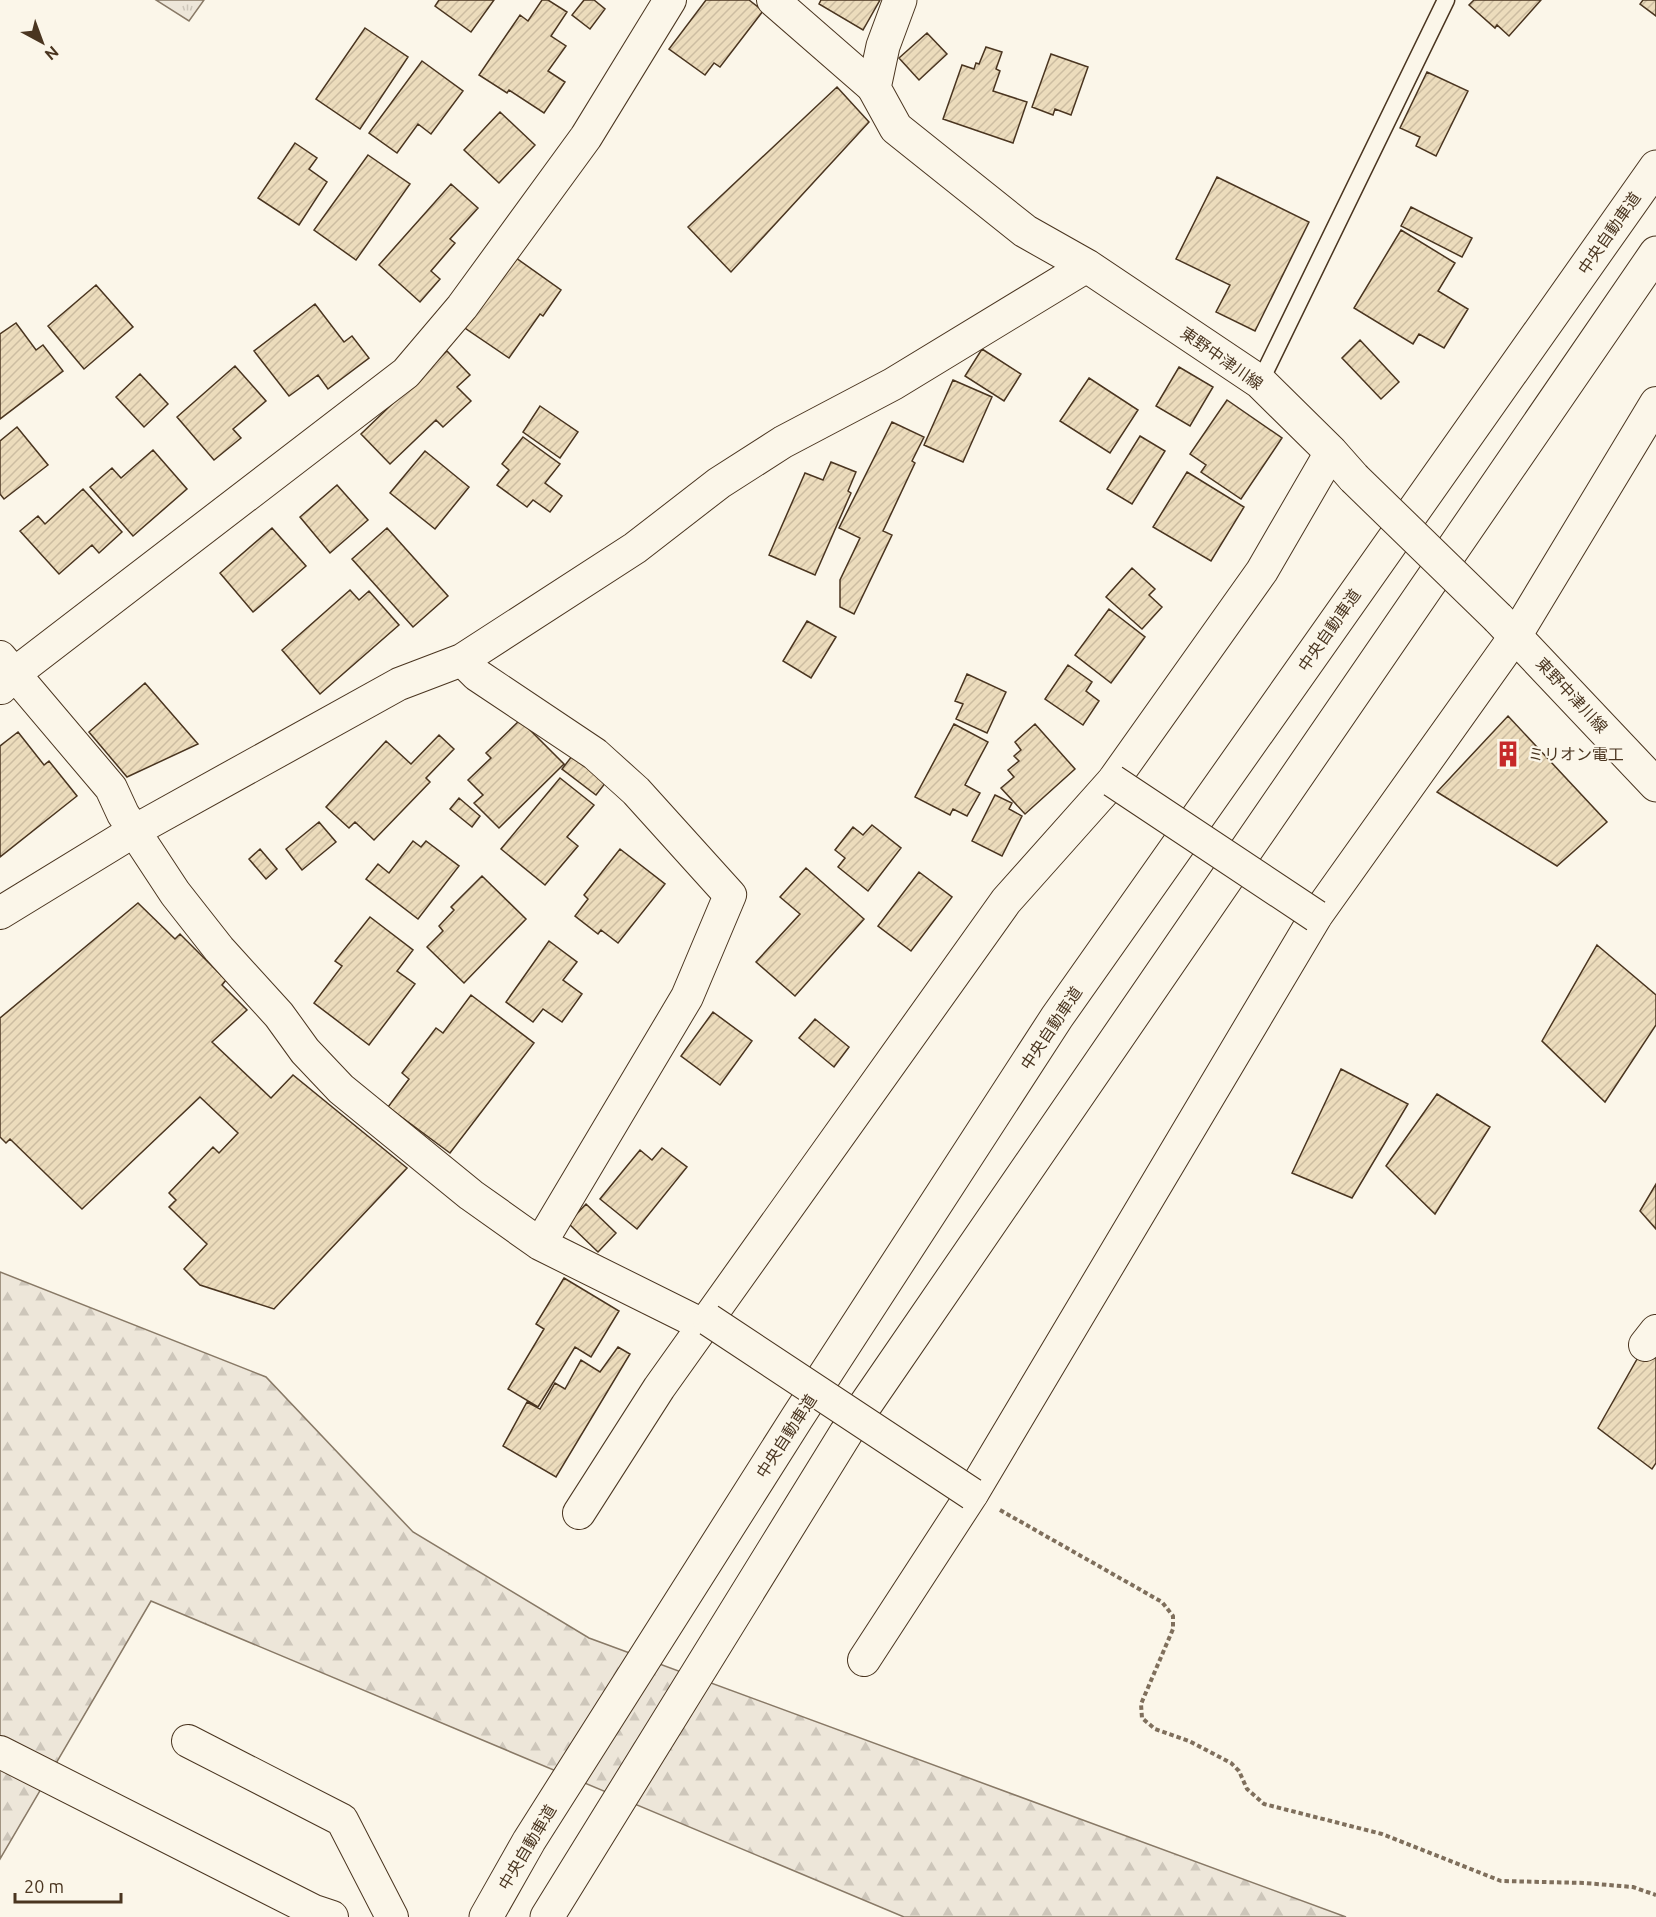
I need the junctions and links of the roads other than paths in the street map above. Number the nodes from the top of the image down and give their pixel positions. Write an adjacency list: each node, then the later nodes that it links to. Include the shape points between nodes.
1 (670, 0): 14 (street, via 586,137 462,307 406,373)
2 (773, 0): 5 (street)
3 (900, 0): 5 (main road, via 883,46)
4 (1446, 0): 9 (lane)
5 (874, 88): 8 (main road, 東野中津川線, via 896,128 1025,231)
6 (1656, 167): 29 (main road, 中央自動車道, via 1057,1017 797,1418 529,1841)
7 (1656, 253): 30 (main road, via 846,1433)
8 (1087, 266): 9 (main road, 東野中津川線); 13 (street, via 893,384 783,442 719,483 635,548)
9 (1260, 382): 11 (main road, 東野中津川線)
10 (1656, 404): 12 (street)
11 (1331, 452): 12 (main road, 東野中津川線, bridge); 15 (street, via 1262,572)
12 (1507, 626): 16 (main road, 東野中津川線); 19 (street)
13 (462, 660): 17 (street, via 399,684); 20 (street, via 477,675 595,754 636,791 730,895 687,997)
14 (5, 673): 17 (street, via 111,788)
15 (1113, 781): 19 (street, bridge); 21 (street, via 1006,901)
16 (1656, 785)
17 (134, 831): 18 (street); 20 (street, via 175,893 219,948 341,1089 471,1195)
18 (0, 913)
19 (1316, 916): 22 (street)
20 (540, 1244): 21 (street)
21 (706, 1322): 22 (street, bridge); 23 (street)
22 (972, 1494): 24 (street)
23 (579, 1514)
24 (864, 1660)
25 (189, 1741): 28 (street, via 342,1820)
26 (0, 1752): 27 (street)
27 (332, 1917)
28 (392, 1917)
29 (486, 1917)
30 (548, 1917)

